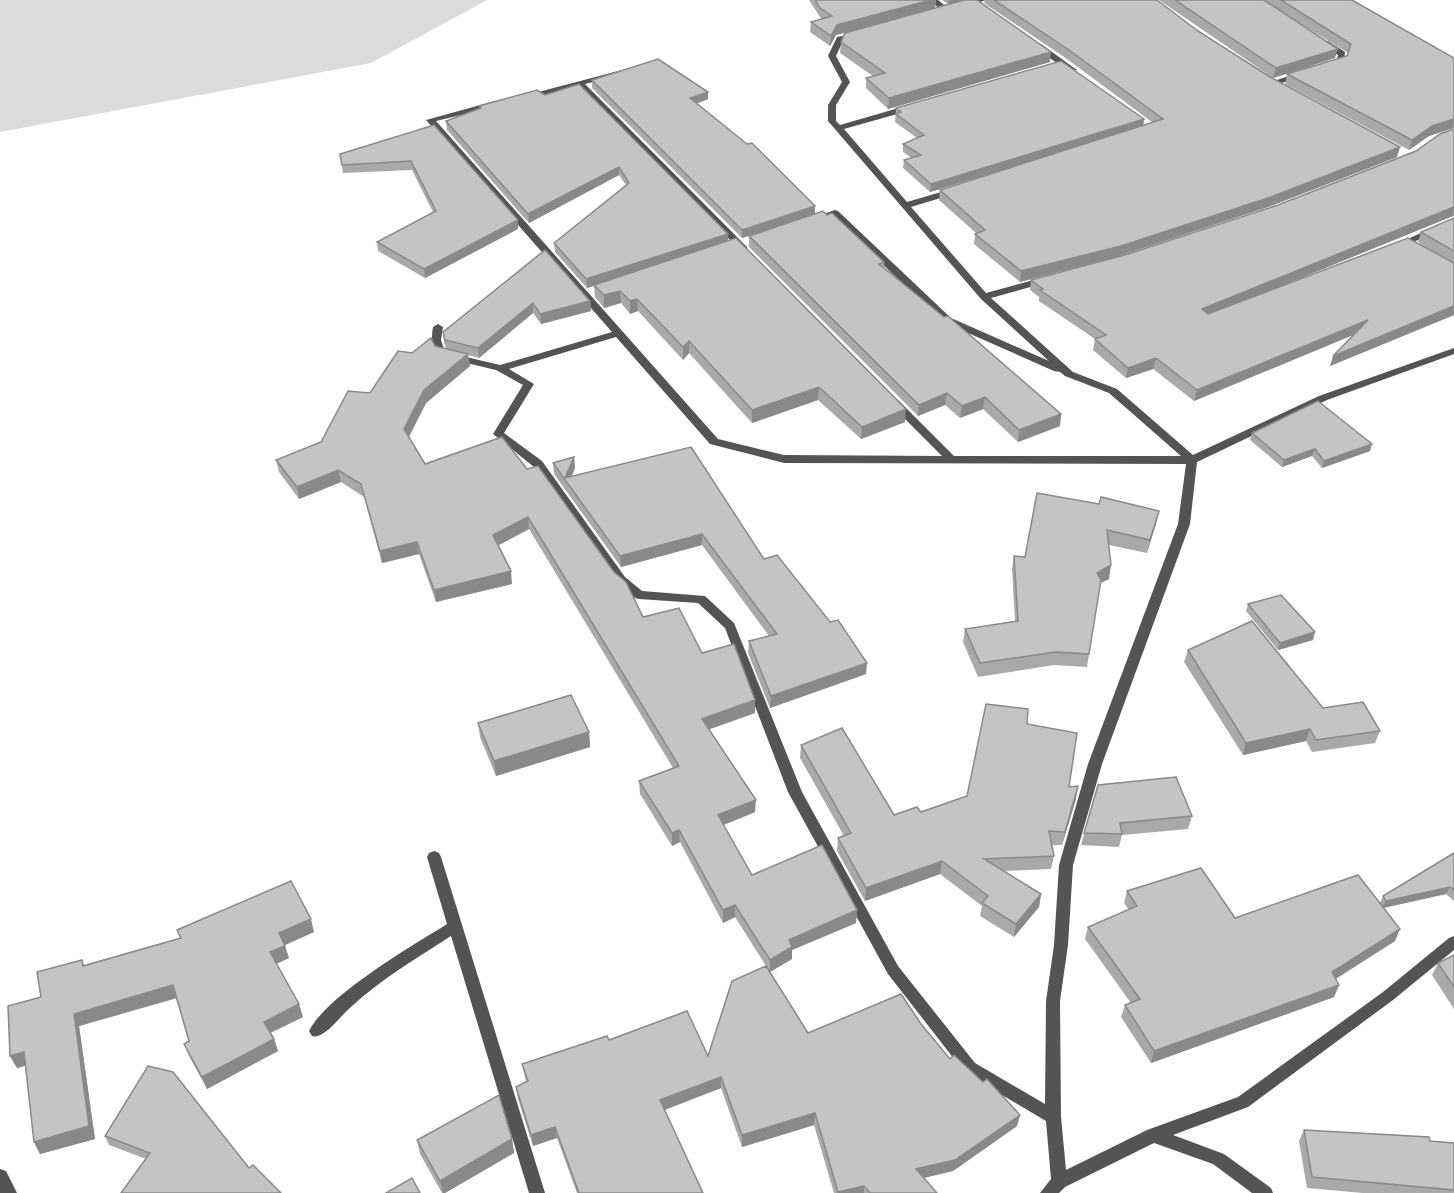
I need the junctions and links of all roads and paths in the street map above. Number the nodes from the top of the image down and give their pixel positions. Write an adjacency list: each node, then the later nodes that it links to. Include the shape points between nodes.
1 (933, 0): 3 (street)
2 (980, 4): 3 (street)
3 (948, 10): 4 (street)
4 (937, 14)
5 (872, 31): 21 (street, via 840,39 832,56 846,82 832,105 832,121)
6 (1313, 36): 10 (street, via 1342,54 1341,61)
7 (1033, 43): 8 (street)
8 (1063, 63): 9 (street); 13 (street)
9 (1051, 66)
10 (1321, 68)
11 (629, 70): 15 (street)
12 (1311, 70): 16 (street)
13 (1081, 76)
14 (1263, 77): 16 (street)
15 (579, 83): 18 (street); 27 (street)
16 (1272, 83): 17 (street)
17 (1281, 88)
18 (522, 97)
19 (510, 100): 35 (street, via 430,120 591,293)
20 (917, 105): 21 (street)
21 (838, 128): 23 (street)
22 (963, 188): 23 (street)
23 (907, 205): 33 (street)
24 (1454, 221): 26 (street)
25 (803, 224): 38 (street, via 835,213 948,320)
26 (1406, 242): 28 (street); 30 (street)
27 (745, 243): 29 (street); 31 (street)
28 (1395, 247)
29 (729, 248)
30 (1416, 248)
31 (756, 261)
32 (1059, 277): 33 (street)
33 (984, 297): 38 (street)
34 (438, 327): 37 (street, via 436,340 441,354)
35 (616, 334): 37 (street); 40 (street, via 714,442 784,459)
36 (1454, 351): 41 (street, via 1323,398)
37 (500, 368): 46 (street, via 529,384 498,434 537,464 621,580 639,595 701,599 730,626 795,792 893,970 970,1068)
38 (1070, 374): 41 (street, via 1113,391)
39 (887, 394): 40 (street)
40 (952, 460): 41 (street)
41 (1192, 460): 46 (street, via 1184,524 1095,764 1066,865 1053,1000)
42 (434, 857): 43 (street)
43 (455, 926): 45 (street, via 371,981 332,1013); 51 (street)
44 (1454, 942): 47 (street, via 1388,996 1243,1102)
45 (317, 1031)
46 (1053, 1117): 49 (street)
47 (1154, 1135): 49 (street); 52 (street, via 1218,1159)
48 (0, 1176): 50 (street)
49 (1053, 1187)
50 (9, 1193)
51 (537, 1193)
52 (1265, 1193)

